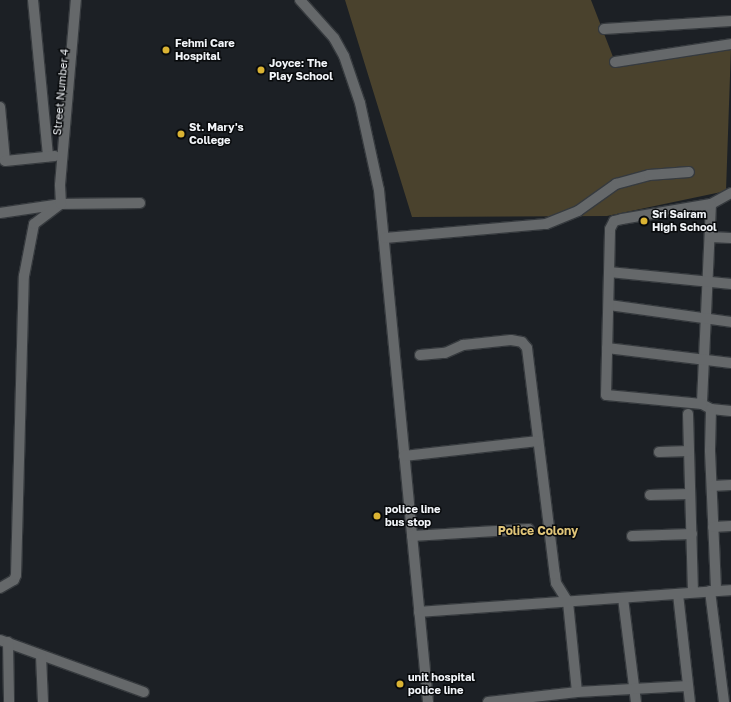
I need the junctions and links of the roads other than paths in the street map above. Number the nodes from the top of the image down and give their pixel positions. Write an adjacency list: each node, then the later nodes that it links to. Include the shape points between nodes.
1 (33, 0): 10 (street)
2 (76, 0): 11 (street, Street Number 4)
3 (81, 0): 13 (street, Street Number 4)
4 (300, 0): 19 (street, via 334,38 344,56 360,103 379,190)
5 (731, 21): 6 (street)
6 (604, 29)
7 (731, 44): 8 (street)
8 (615, 62)
9 (0, 108): 10 (street, via 5,161)
10 (48, 156): 11 (street)
11 (63, 156): 13 (street, Street Number 4)
12 (689, 172): 19 (street, via 649,176 616,184 578,211 546,224)
13 (62, 193): 15 (street); 17 (street); 48 (street, via 34,224 30,236 24,276 16,575 14,580)
14 (731, 193): 16 (street)
15 (140, 203)
16 (711, 204): 18 (street); 21 (street, via 614,221 610,229)
17 (0, 213)
18 (710, 237): 20 (street); 22 (street)
19 (385, 238): 37 (street)
20 (731, 238)
21 (609, 272): 22 (street); 24 (street)
22 (708, 281): 23 (street); 25 (street)
23 (731, 284)
24 (609, 304): 25 (street); 27 (street)
25 (704, 318): 26 (street); 29 (street)
26 (731, 322)
27 (607, 348): 29 (street); 31 (street, via 606,395)
28 (420, 355): 34 (street, via 445,353 463,345 511,340 522,342 529,357)
29 (703, 359): 30 (street); 31 (street)
30 (731, 363)
31 (706, 406): 32 (street); 39 (street)
32 (731, 411)
33 (688, 414): 35 (street)
34 (538, 441): 37 (street); 54 (street, via 556,583)
35 (689, 451): 36 (street); 40 (street)
36 (659, 452)
37 (404, 456): 46 (street)
38 (731, 485): 39 (street)
39 (712, 486): 43 (street)
40 (690, 494): 41 (street); 45 (street)
41 (650, 495)
42 (731, 526): 43 (street)
43 (713, 527): 50 (street)
44 (529, 529): 46 (street)
45 (692, 534): 47 (street); 51 (street)
46 (412, 536): 55 (street)
47 (632, 536)
48 (0, 588)
49 (731, 590): 50 (street)
50 (713, 591): 51 (street); 63 (street)
51 (694, 592): 52 (street)
52 (678, 594): 53 (street); 58 (street)
53 (623, 598): 54 (street); 59 (street)
54 (568, 602): 55 (street); 61 (street)
55 (419, 612): 66 (street)
56 (4, 641): 57 (street); 64 (street)
57 (41, 656): 60 (street); 65 (street)
58 (688, 686): 59 (street); 69 (street)
59 (635, 689): 61 (street); 68 (street)
60 (144, 692)
61 (577, 692): 62 (street)
62 (556, 698): 67 (street)
63 (726, 698)
64 (9, 702)
65 (43, 702)
66 (428, 702)
67 (488, 702)
68 (636, 702)
69 (690, 702)

